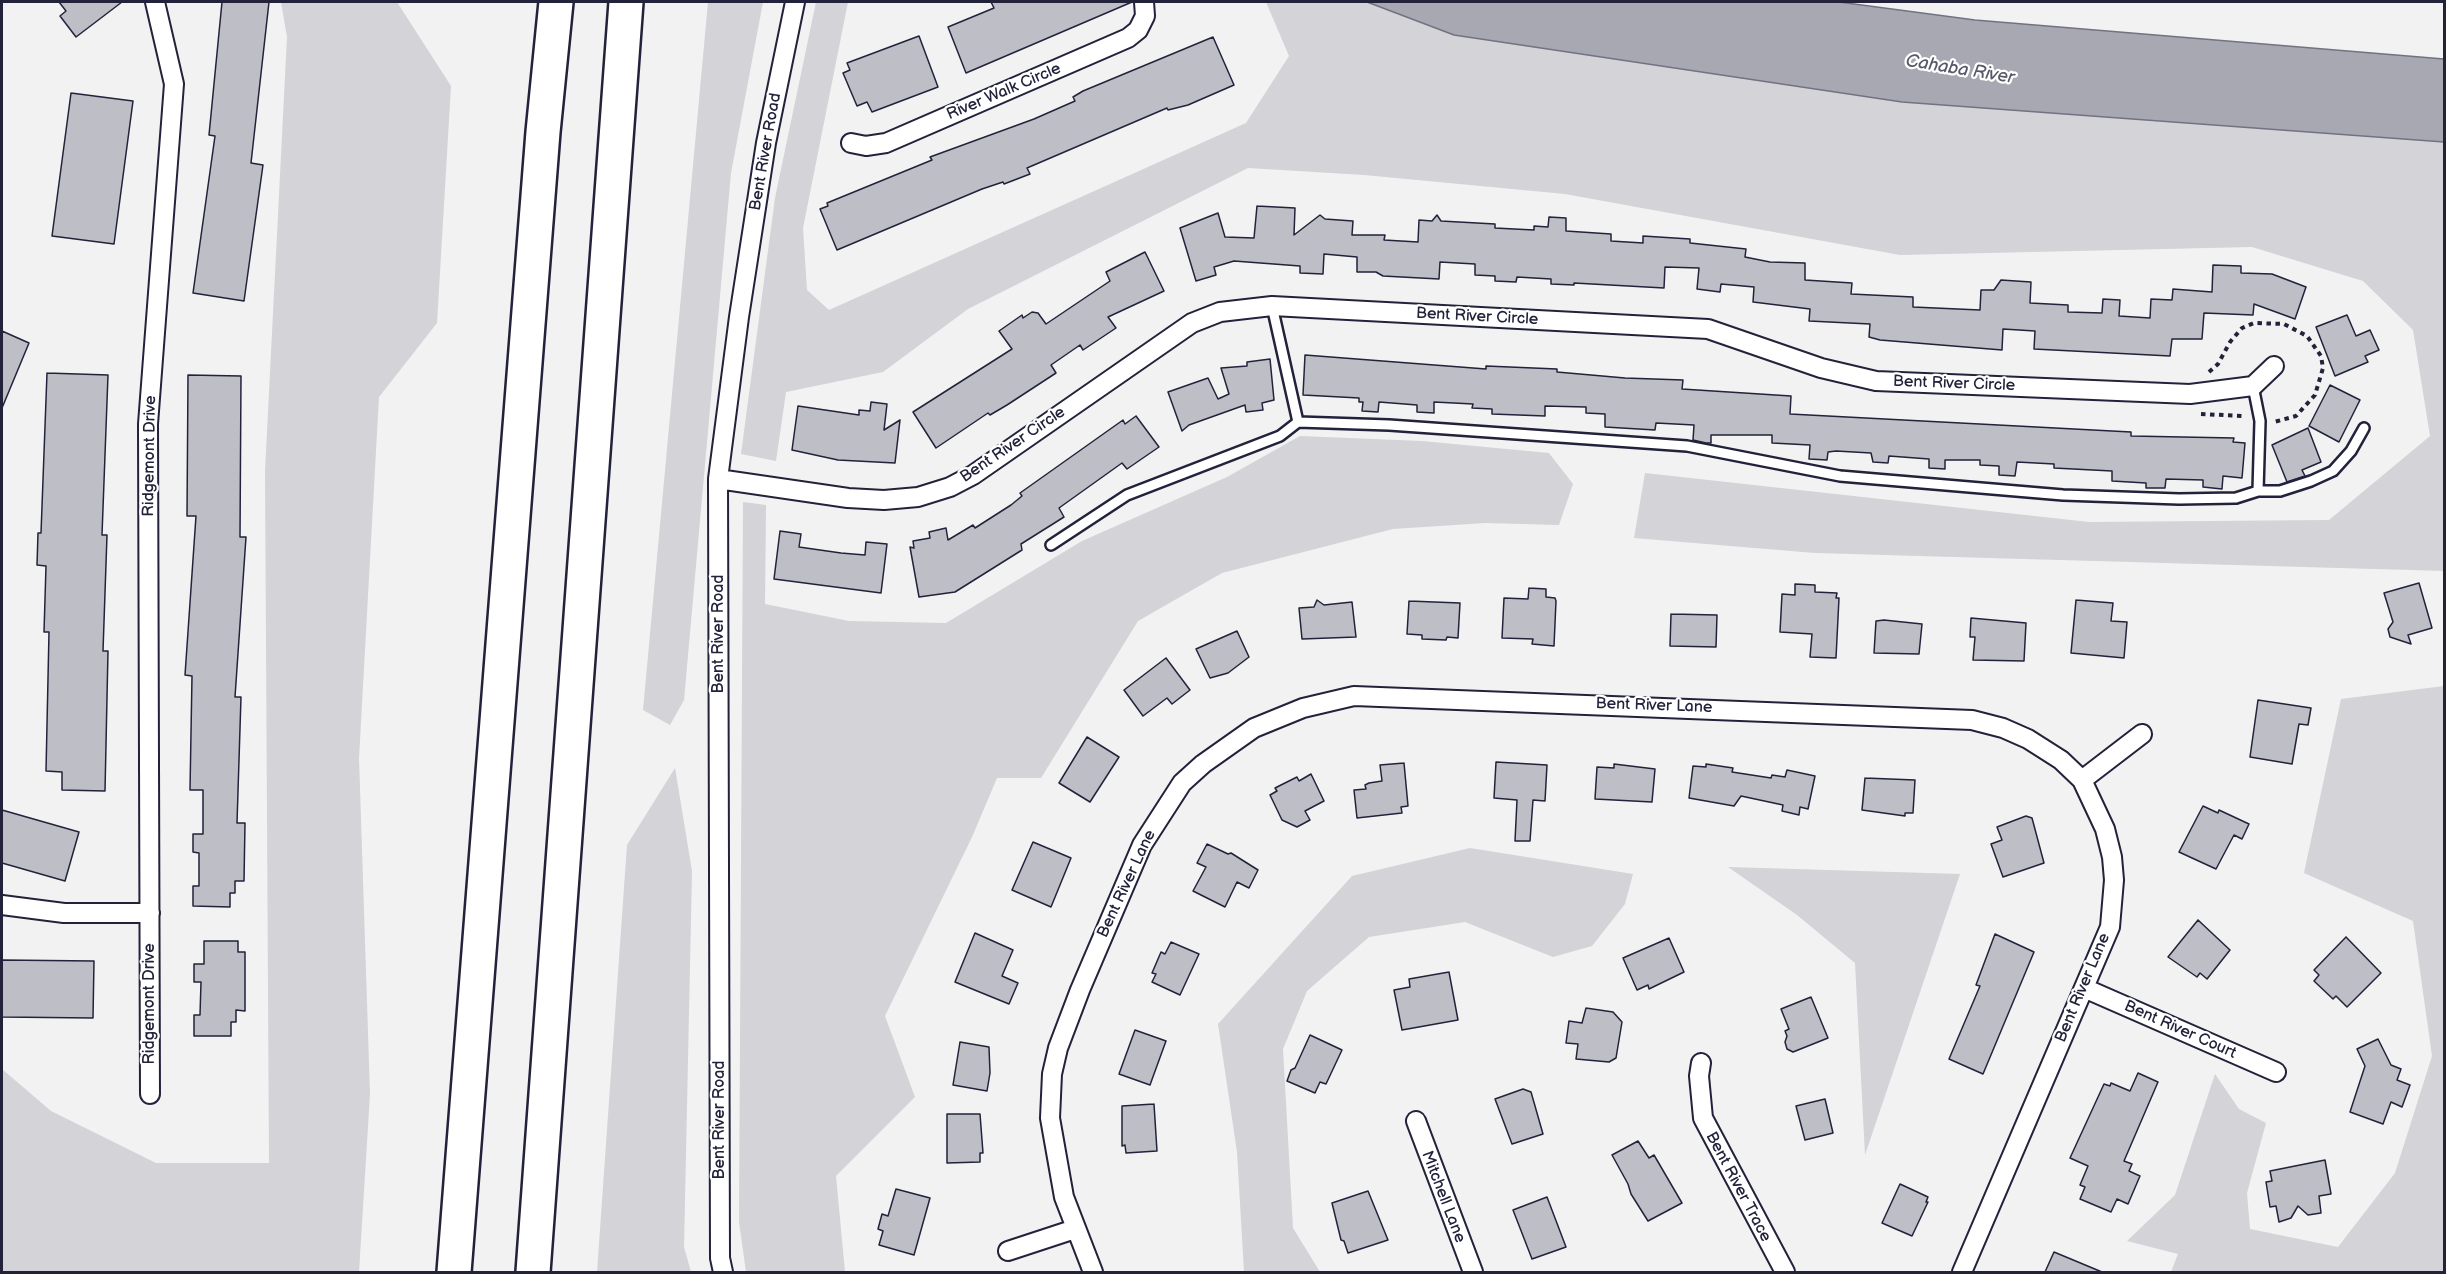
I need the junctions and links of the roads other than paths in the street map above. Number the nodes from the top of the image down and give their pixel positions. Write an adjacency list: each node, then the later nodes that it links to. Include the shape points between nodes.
1 (155, 2): 18 (street, Ridgemont Drive, via 174,84 148,424)
2 (555, 2): 26 (highway)
3 (626, 2): 27 (highway)
4 (795, 2): 12 (street, Bent River Road, via 764,155)
5 (1145, 9): 6 (street, River Walk Circle, via 1138,30 1128,38 886,143)
6 (851, 143)
7 (1272, 306): 9 (street, Bent River Circle, via 1708,329 1821,368 1876,381 2190,394); 10 (lane); 12 (street, Bent River Circle, via 1220,312 1192,323 973,474 918,497 857,498)
8 (2274, 366): 9 (street)
9 (2253, 386): 13 (lane, via 2260,421)
10 (1298, 422): 13 (lane, via 1687,446 1840,476 2008,491 2180,499 2236,498); 14 (lane, via 1280,436 1127,495)
11 (2364, 428): 13 (lane, via 2333,471 2280,491)
12 (718, 479): 28 (street, Bent River Road)
13 (2258, 491)
14 (1051, 546)
15 (2142, 734): 16 (street)
16 (2082, 780): 19 (street, Bent River Lane, via 2105,829 2114,880 2110,927); 24 (street, Bent River Lane, via 2061,760 2028,739 1972,720 1354,696 1280,716 1254,728 1182,783 1142,845 1080,990 1054,1066 1050,1118 1064,1197)
17 (2, 904): 18 (street, via 64,913)
18 (150, 913): 22 (street, Ridgemont Drive)
19 (2084, 988): 21 (street, Bent River Court); 32 (street, Bent River Lane)
20 (1701, 1063): 31 (street, Bent River Trace, via 1701,1108 1706,1127)
21 (2276, 1072)
22 (150, 1094)
23 (1416, 1121): 30 (street, Mitchell Lane)
24 (1074, 1229): 25 (street); 29 (street, Bent River Lane)
25 (1008, 1251)
26 (454, 1272)
27 (533, 1272)
28 (723, 1272)
29 (1093, 1272)
30 (1473, 1272)
31 (1785, 1272)
32 (1962, 1272)

